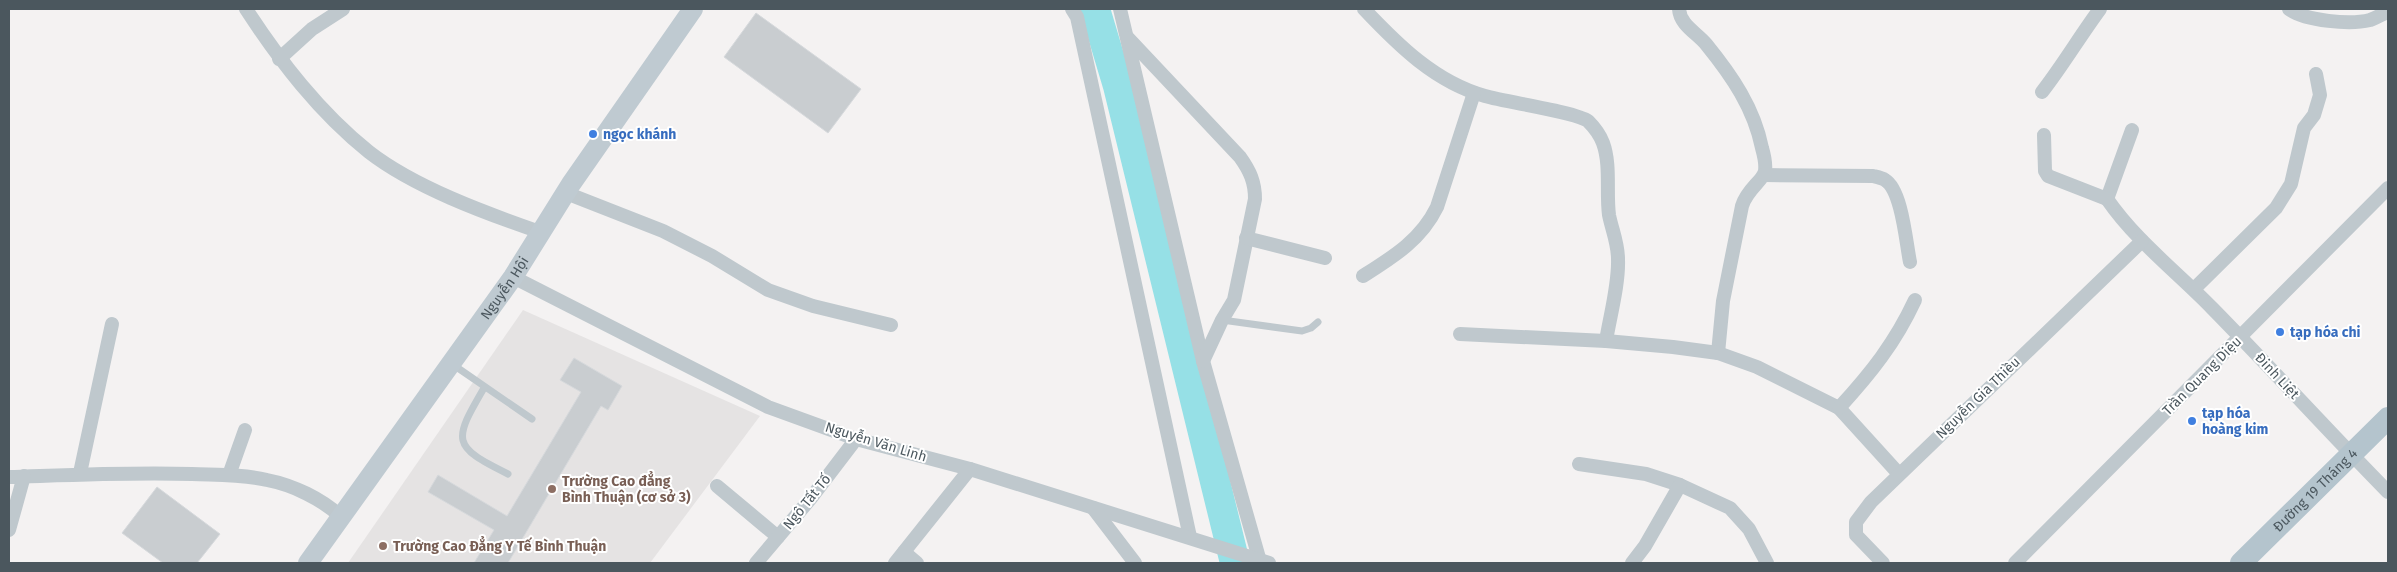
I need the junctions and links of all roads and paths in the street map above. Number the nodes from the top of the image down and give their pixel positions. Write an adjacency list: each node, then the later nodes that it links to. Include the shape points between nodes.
1 (246, 9): 12 (street)
2 (342, 9): 12 (street, via 312,29)
3 (693, 9): 20 (street, Nguyễn Hội)
4 (1072, 9): 63 (street, via 1077,17)
5 (1120, 9): 11 (street)
6 (1364, 9): 15 (street, via 1430,70)
7 (1679, 9): 18 (street, via 1683,22 1705,43 1746,102 1760,136 1765,158)
8 (2100, 9): 14 (street)
9 (2289, 9): 10 (street, via 2306,18 2357,21 2371,20)
10 (2388, 12)
11 (1127, 37): 23 (street, via 1240,156 1251,173 1255,199); 39 (street)
12 (279, 59): 22 (street, via 328,114 369,152 398,171 479,210)
13 (2316, 74): 29 (street, via 2320,95 2314,116 2304,128 2291,184 2276,208)
14 (2042, 92)
15 (1474, 93): 27 (street, via 1430,221 1412,241); 37 (street, via 1586,120 1603,142 1610,217 1618,260)
16 (2132, 130): 21 (street)
17 (2044, 134): 21 (street, via 2045,171 2048,176)
18 (1764, 175): 26 (street, via 1873,176 1884,180 1894,193 1901,211); 38 (street, via 1745,195 1742,206 1723,301)
19 (2388, 188): 36 (street, Trần Quang Diệu)
20 (566, 193): 22 (street, Nguyễn Hội); 34 (street, via 663,231 768,290 813,306)
21 (2107, 199): 24 (street, Đinh Liệt)
22 (540, 232): 28 (street, Nguyễn Hội)
23 (1246, 238): 25 (street); 31 (street, via 1234,300)
24 (2142, 241): 29 (street, Đinh Liệt); 52 (street, Nguyễn Gia Thiều)
25 (1325, 258)
26 (1910, 262)
27 (1363, 276)
28 (513, 277): 40 (street, Nguyễn Hội); 46 (street, Nguyễn Văn Linh, via 768,407)
29 (2194, 289): 36 (street, Đinh Liệt)
30 (1914, 300): 42 (street, via 1893,343)
31 (1222, 320): 32 (lane, via 1302,331); 39 (street)
32 (1318, 322)
33 (112, 324): 50 (street)
34 (891, 325)
35 (1460, 334): 37 (street)
36 (2240, 337): 47 (street, Đinh Liệt); 73 (street, Trần Quang Diệu)
37 (1606, 341): 38 (street)
38 (1718, 353): 42 (street, via 1756,366)
39 (1203, 362): 65 (street)
40 (451, 364): 41 (lane); 60 (street, Nguyễn Hội)
41 (484, 388): 44 (lane); 51 (lane, via 462,429 462,438 467,450 477,459)
42 (1839, 408): 52 (street)
43 (2388, 418): 47 (main road, Đường 19 Tháng 4)
44 (532, 419)
45 (245, 430): 53 (street)
46 (856, 438): 49 (street, Nguyễn Văn Linh); 62 (street, Ngô Tất Tố, via 812,498)
47 (2351, 454): 58 (street, Đinh Liệt); 74 (main road, Đường 19 Tháng 4)
48 (1579, 464): 56 (street, via 1646,474)
49 (970, 469): 59 (street, Nguyễn Văn Linh); 64 (street)
50 (80, 473): 53 (street); 54 (street)
51 (508, 474)
52 (1900, 474): 72 (street, Nguyễn Gia Thiều, via 1856,522 1856,535)
53 (229, 475): 60 (street, via 268,480 290,487 318,500)
54 (24, 476): 55 (street); 61 (street)
55 (9, 477)
56 (1680, 485): 70 (street); 71 (street, via 1730,508 1740,516)
57 (717, 486): 62 (street)
58 (2388, 492)
59 (1093, 508): 63 (street, Nguyễn Văn Linh); 69 (street)
60 (341, 517): 66 (street, Nguyễn Hội)
61 (9, 530)
62 (778, 537): 67 (street, Ngô Tất Tố)
63 (1190, 537): 65 (street, Nguyễn Văn Linh)
64 (899, 558): 68 (street)
65 (1264, 561)
66 (308, 563)
67 (756, 563)
68 (917, 563)
69 (1135, 563)
70 (1632, 563)
71 (1767, 563)
72 (1883, 563)
73 (2015, 563)
74 (2241, 563)

